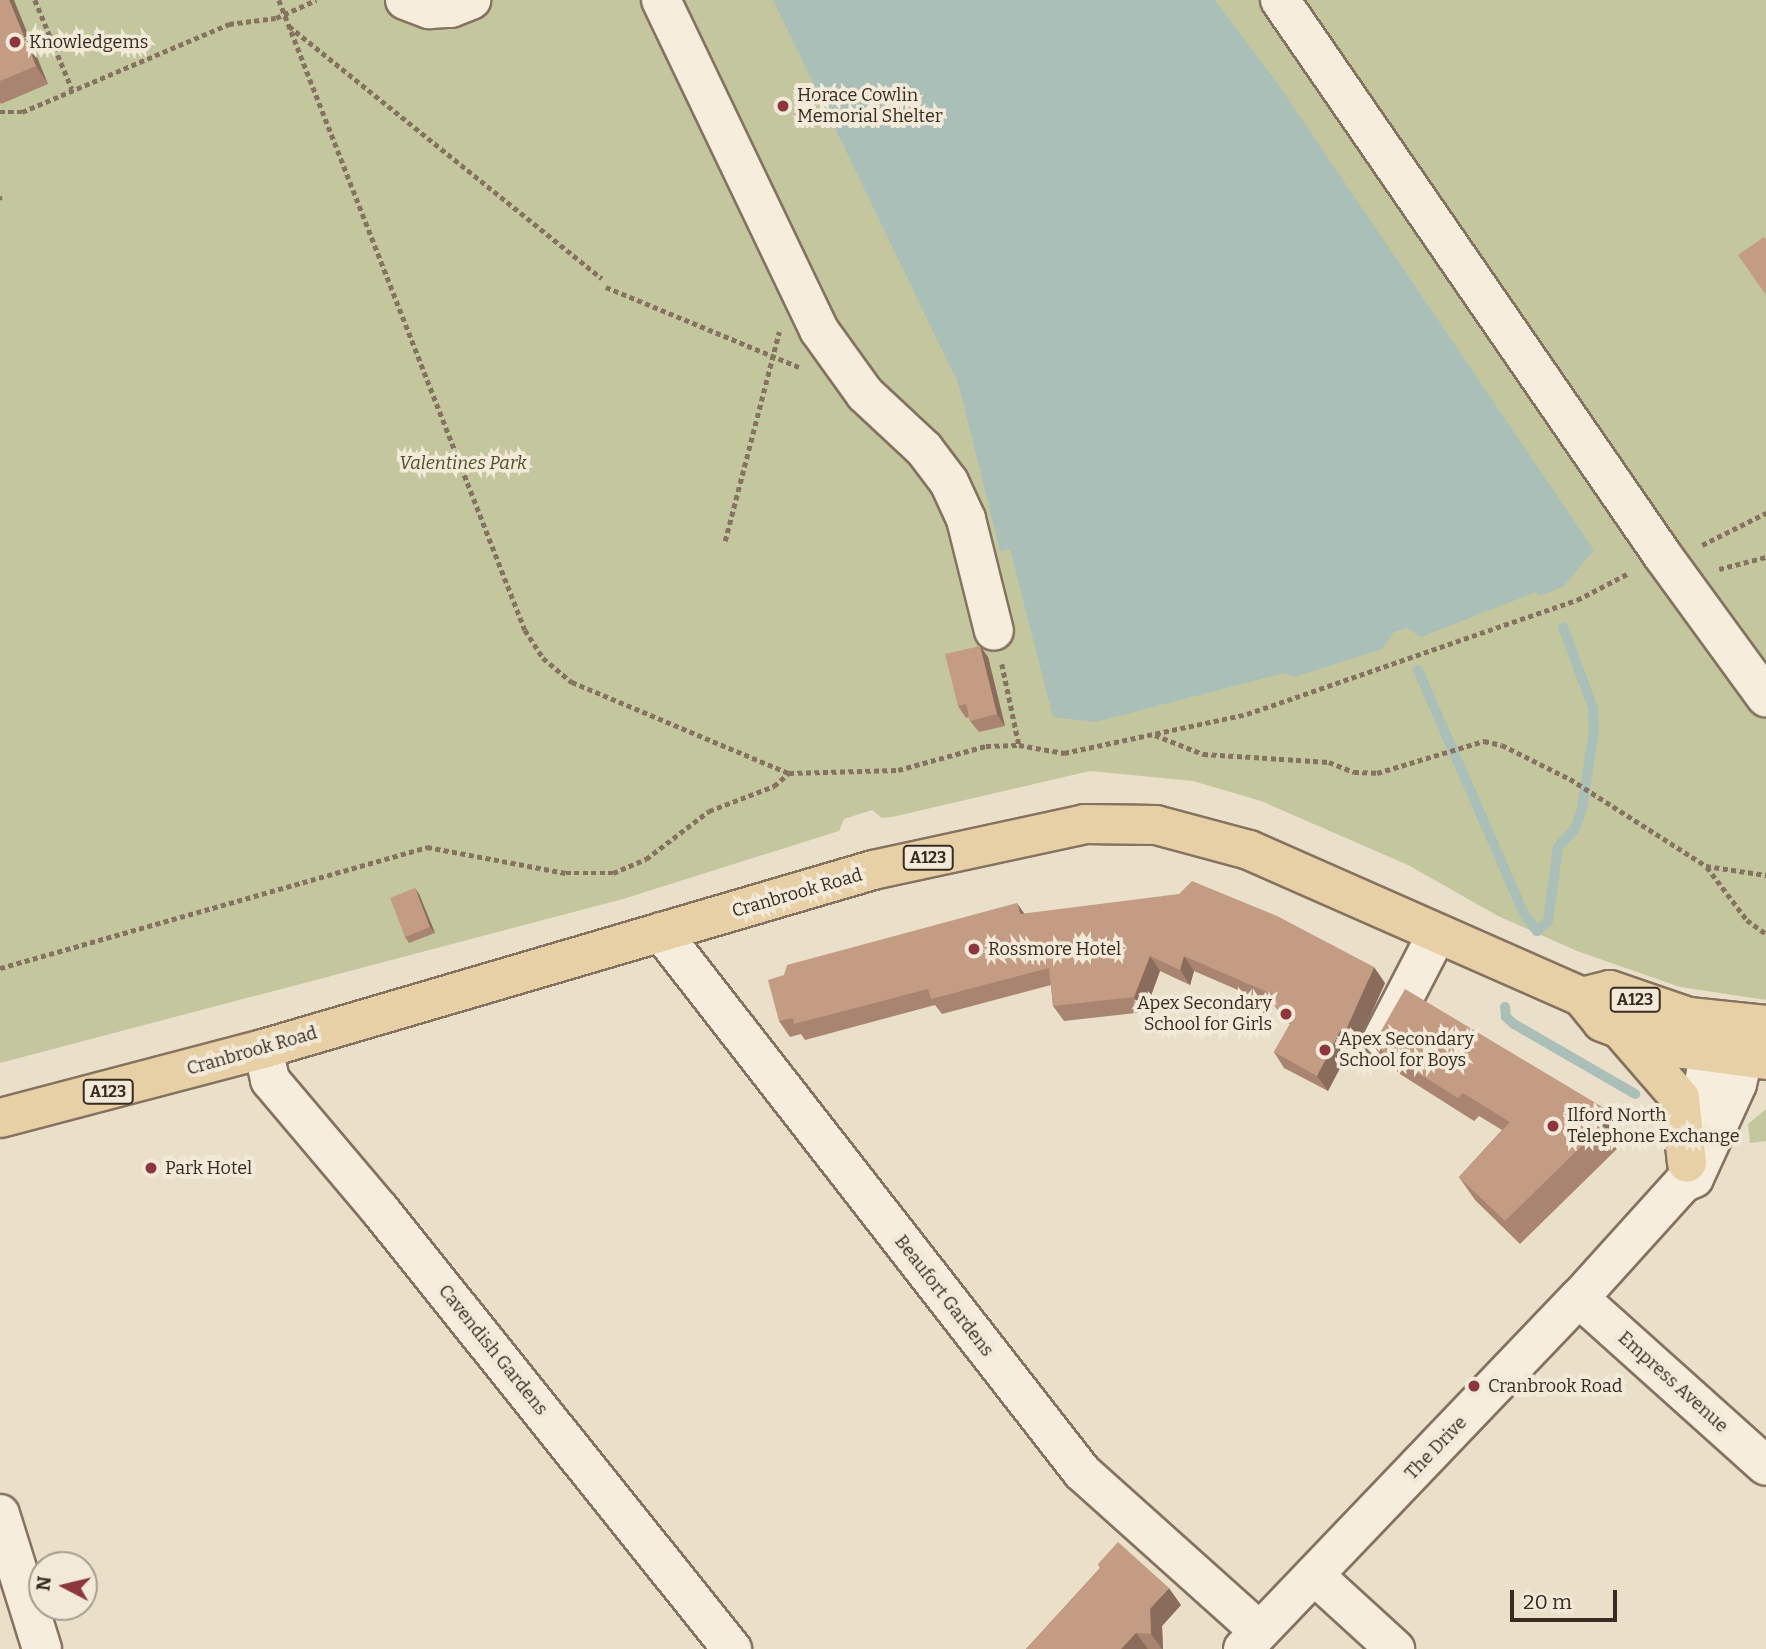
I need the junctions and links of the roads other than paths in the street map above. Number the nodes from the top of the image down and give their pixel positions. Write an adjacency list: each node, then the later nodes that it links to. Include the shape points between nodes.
1 (405, 0): 2 (street, via 429,9 451,8)
2 (471, 0)
3 (661, 0): 5 (street, via 819,330 865,394 924,449 948,482 966,519)
4 (1280, 0): 6 (street, via 1663,556)
5 (994, 631)
6 (1766, 697)
7 (661, 932): 8 (main road, Cranbrook Road / A123, via 873,870 1086,824 1156,824 1249,850); 12 (main road, Cranbrook Road / A123); 20 (street, Beaufort Gardens, via 1082,1472)
8 (1437, 934): 9 (main road, Cranbrook Road / A123); 13 (street)
9 (1582, 997): 10 (main road, Cranbrook Road / A123, via 1602,1022); 11 (main road, A123, via 1610,990)
10 (1620, 1029): 11 (main road, Cranbrook Road / A123); 15 (main road, via 1680,1098)
11 (1742, 1041): 15 (street, The Drive)
12 (263, 1049): 14 (main road, Cranbrook Road / A123); 22 (street, Cavendish Gardens, via 270,1080)
13 (1377, 1049)
14 (0, 1118)
15 (1685, 1173): 16 (street, The Drive)
16 (1579, 1298): 17 (street, Empress Avenue); 19 (street, The Drive)
17 (1766, 1466)
18 (0, 1514): 21 (street)
19 (1314, 1575): 20 (street, The Drive); 23 (street)
20 (1251, 1640)
21 (42, 1649)
22 (732, 1649)
23 (1395, 1649)

